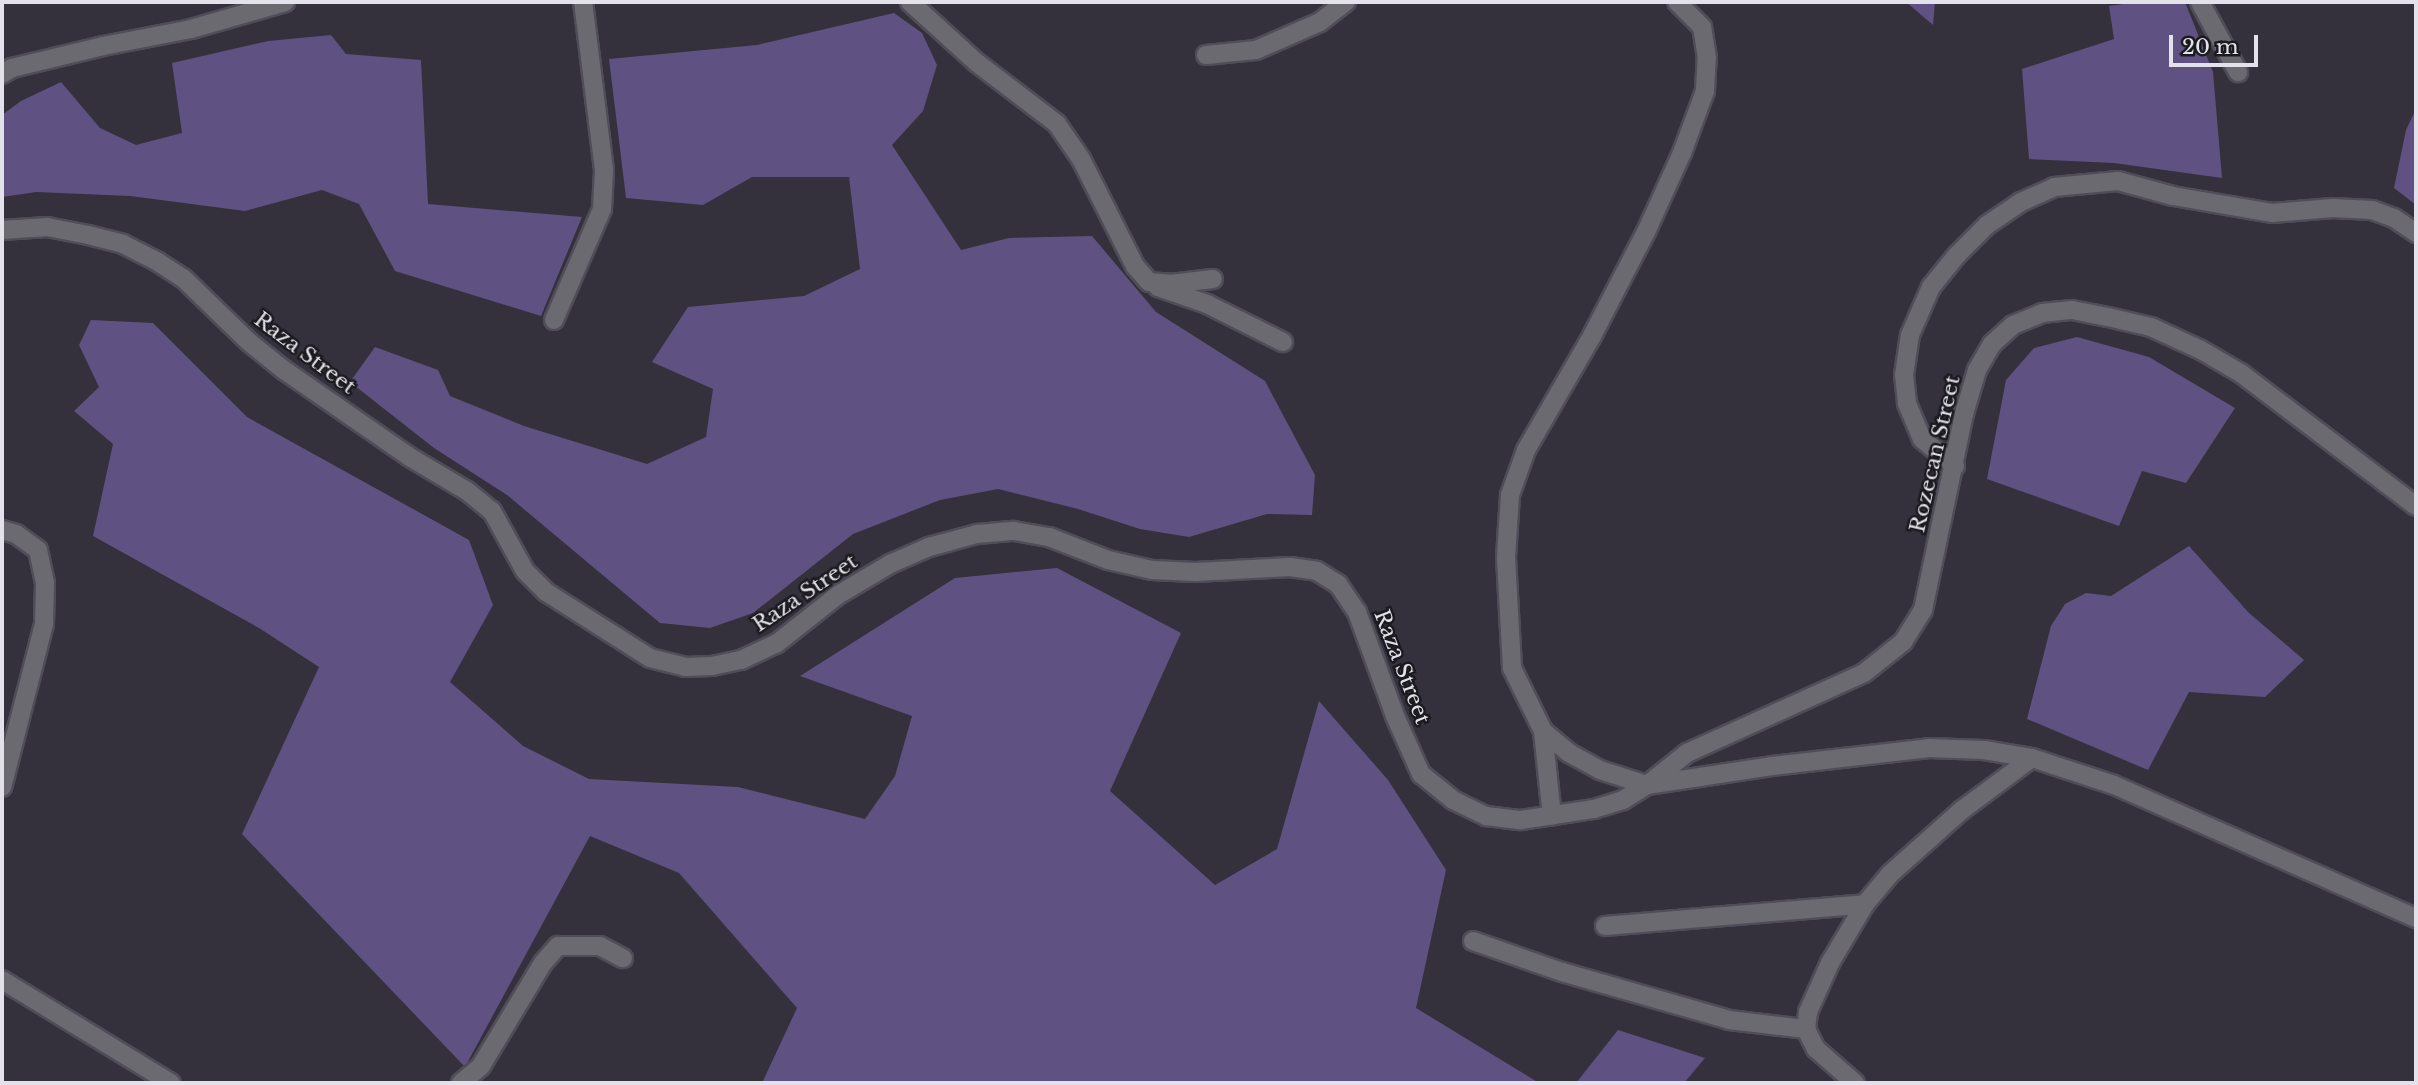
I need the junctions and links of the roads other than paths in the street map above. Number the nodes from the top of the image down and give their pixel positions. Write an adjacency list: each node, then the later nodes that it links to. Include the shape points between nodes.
1 (285, 2): 9 (street)
2 (583, 2): 14 (street, via 604,170 602,209)
3 (910, 2): 13 (street, via 976,62 1056,124 1086,168 1135,266)
4 (1346, 2): 7 (street, via 1320,22 1256,50)
5 (1676, 2): 19 (street, via 1702,27 1707,58 1705,91 1646,232 1526,450 1510,495 1506,556 1512,668)
6 (2200, 2): 8 (street)
7 (1206, 55)
8 (2238, 72)
9 (2, 74)
10 (2, 230): 23 (street, Raza Street, via 47,227 123,243 183,278 284,370 492,512 524,571 545,592 650,658 685,667 741,660 776,644 838,595 890,564 977,534 1014,531 1049,537 1152,570 1290,567 1317,571 1338,584 1357,612 1421,774 1453,800 1486,816 1521,820)
11 (2416, 233): 16 (street, via 2372,210 2272,213 2118,181 2054,187 2021,202 1987,225 1956,256 1931,287 1910,335 1904,375 1907,403 1922,439)
12 (1213, 279): 13 (street)
13 (1149, 282): 15 (street, via 1207,304)
14 (555, 320)
15 (1283, 342)
16 (1955, 466): 17 (street, Rozecan Street, via 1977,370 1992,344 2013,325 2042,313 2072,310 2151,327 2201,350 2242,374); 21 (street, Rozecan Street, via 1923,610 1903,642 1852,679 1687,753)
17 (2416, 506)
18 (2, 530): 22 (street, via 38,550 45,583 44,624)
19 (1543, 731): 21 (street, via 1600,770); 23 (street)
20 (2032, 758): 21 (street, via 1928,748); 24 (street, via 1962,810 1889,875); 25 (street, via 2126,790)
21 (1647, 785): 23 (street, Raza Street, via 1623,800)
22 (2, 787)
23 (1552, 816)
24 (1865, 904): 26 (street); 30 (street, via 1813,1000)
25 (2416, 918)
26 (1605, 926)
27 (1473, 940): 30 (street, via 1562,972 1729,1020)
28 (623, 958): 32 (street, via 600,946 558,946 481,1066)
29 (2, 980): 31 (street)
30 (1806, 1029): 33 (street, via 1816,1049)
31 (171, 1083)
32 (461, 1083)
33 (1856, 1083)

